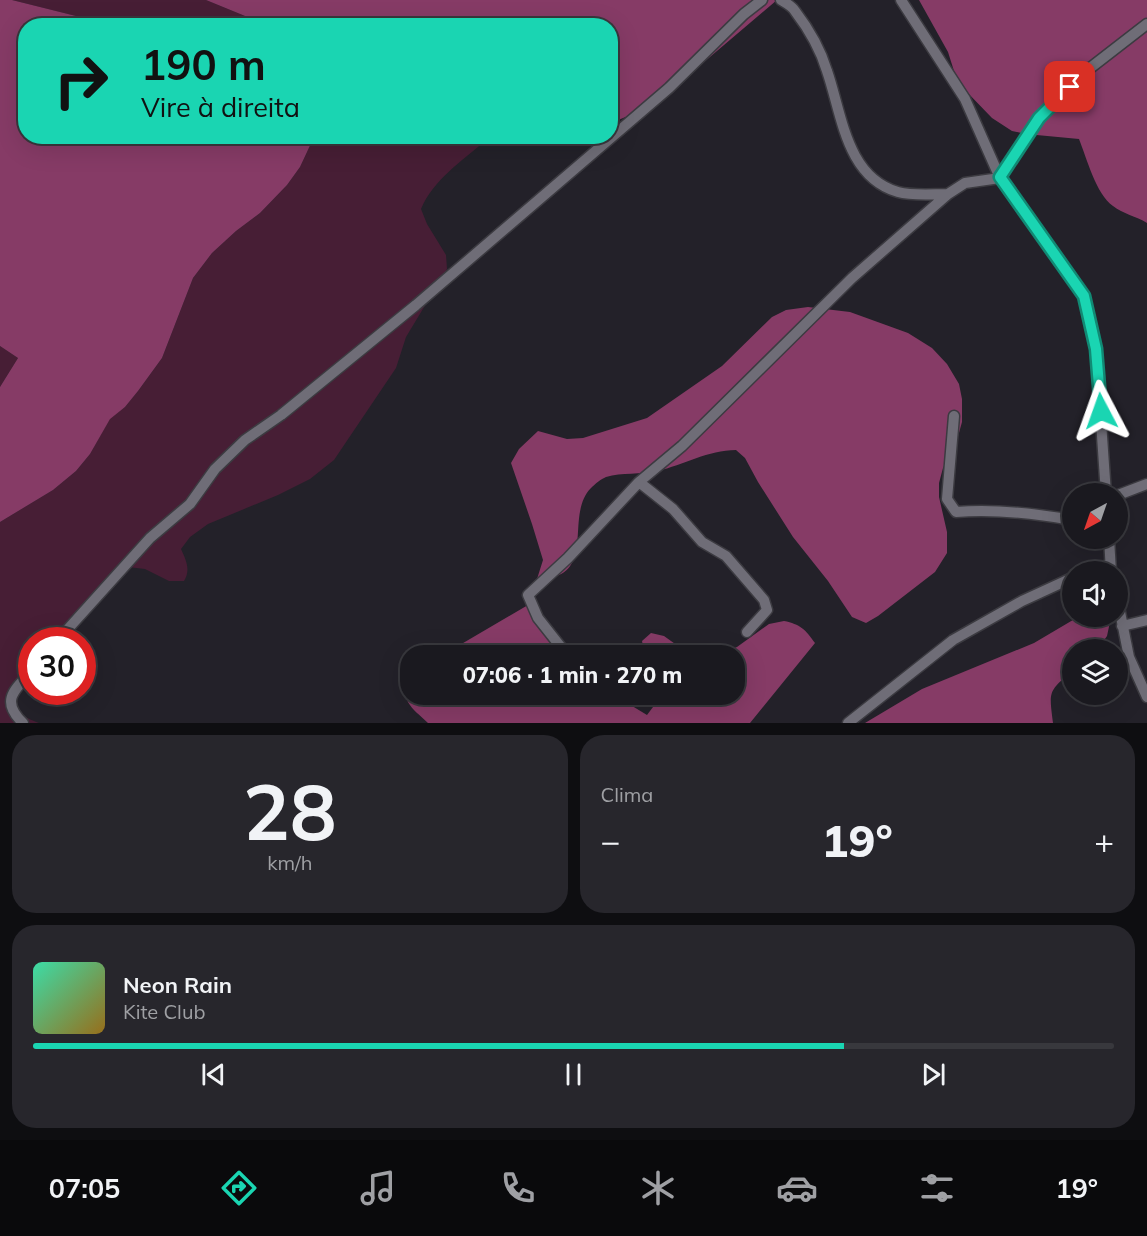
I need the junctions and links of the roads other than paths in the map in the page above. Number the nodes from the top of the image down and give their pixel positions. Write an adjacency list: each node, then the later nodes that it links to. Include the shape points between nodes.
1 (762, 0): 5 (street)
2 (781, 0): 8 (street, via 794,9 817,48 857,162 878,182 897,192)
3 (901, 0): 7 (street, via 965,99)
4 (1147, 24): 7 (street, via 1086,72 1039,118)
5 (618, 132)
6 (604, 144): 18 (street, via 416,305 245,440 215,469 190,504 150,538)
7 (1000, 177): 8 (street, via 965,183); 11 (street, via 1084,296 1096,349)
8 (948, 194): 10 (street, via 852,278 705,424)
9 (954, 416): 14 (street, via 947,499 956,512 983,510)
10 (639, 482): 20 (street, via 673,509 702,542 726,556 764,600 766,610); 21 (street, via 528,595 538,618)
11 (1105, 483)
12 (1147, 484): 13 (street)
13 (1128, 491)
14 (1062, 518)
15 (1062, 583): 25 (street, via 953,640)
16 (1147, 620): 17 (street)
17 (1128, 625)
18 (70, 627)
19 (1122, 627): 23 (street)
20 (747, 632)
21 (559, 645)
22 (18, 686): 24 (street, via 9,704)
23 (1147, 697)
24 (23, 723)
25 (848, 723)

